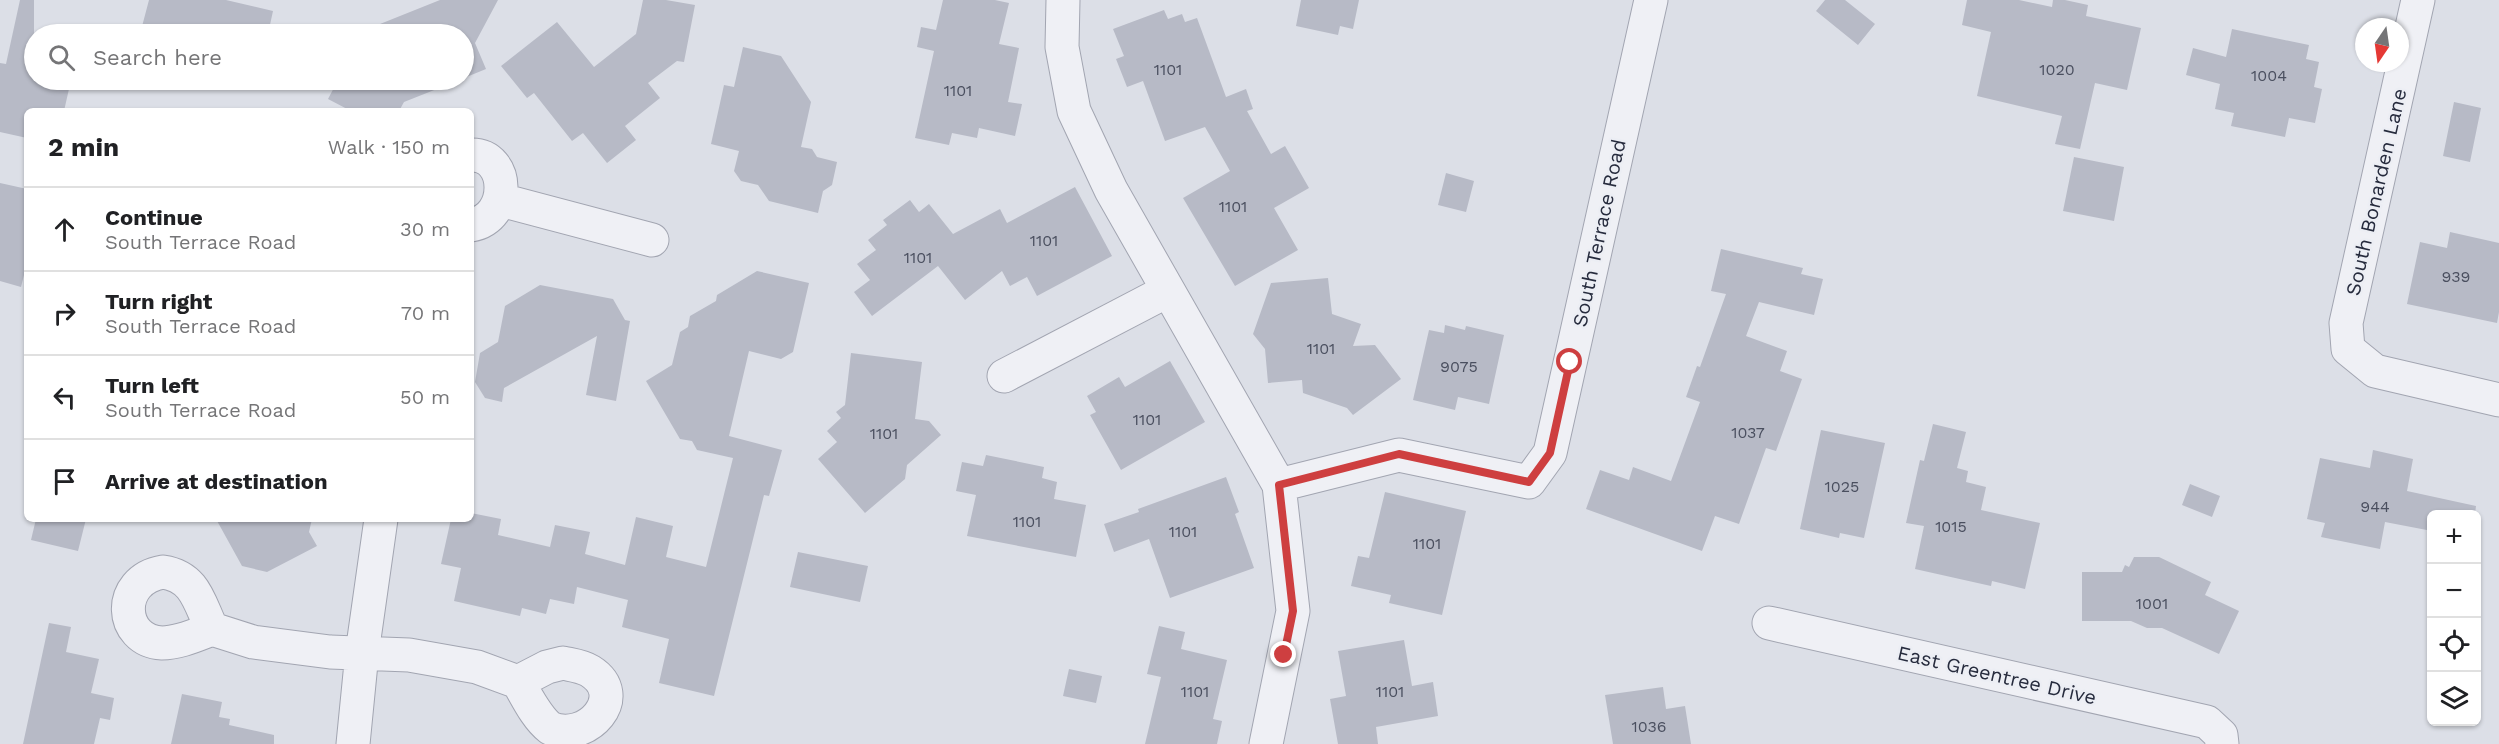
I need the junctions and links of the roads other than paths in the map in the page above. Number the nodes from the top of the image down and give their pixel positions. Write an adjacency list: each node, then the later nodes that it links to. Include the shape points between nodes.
1 (1063, 0): 8 (street, via 1062,47 1074,111 1111,190)
2 (1650, 0): 11 (street, South Terrace Road, via 1550,453 1529,482 1399,454)
3 (2418, 0): 10 (street, South Bonarden Lane, via 2346,323 2348,349 2375,371)
4 (474, 156): 5 (street, via 494,167 502,184)
5 (501, 200): 6 (street, via 489,218); 7 (street)
6 (474, 224)
7 (652, 240)
8 (1167, 291): 9 (street); 11 (street)
9 (1004, 376)
10 (2499, 400)
11 (1279, 485): 19 (street, via 1293,611)
12 (381, 522): 15 (street)
13 (1769, 622): 17 (street, East Greentree Drive, via 2207,722)
14 (212, 629): 15 (street, via 253,642)
15 (362, 653): 16 (street, via 409,655 477,667); 18 (street)
16 (518, 682)
17 (2221, 740)
18 (353, 744)
19 (1266, 744)

